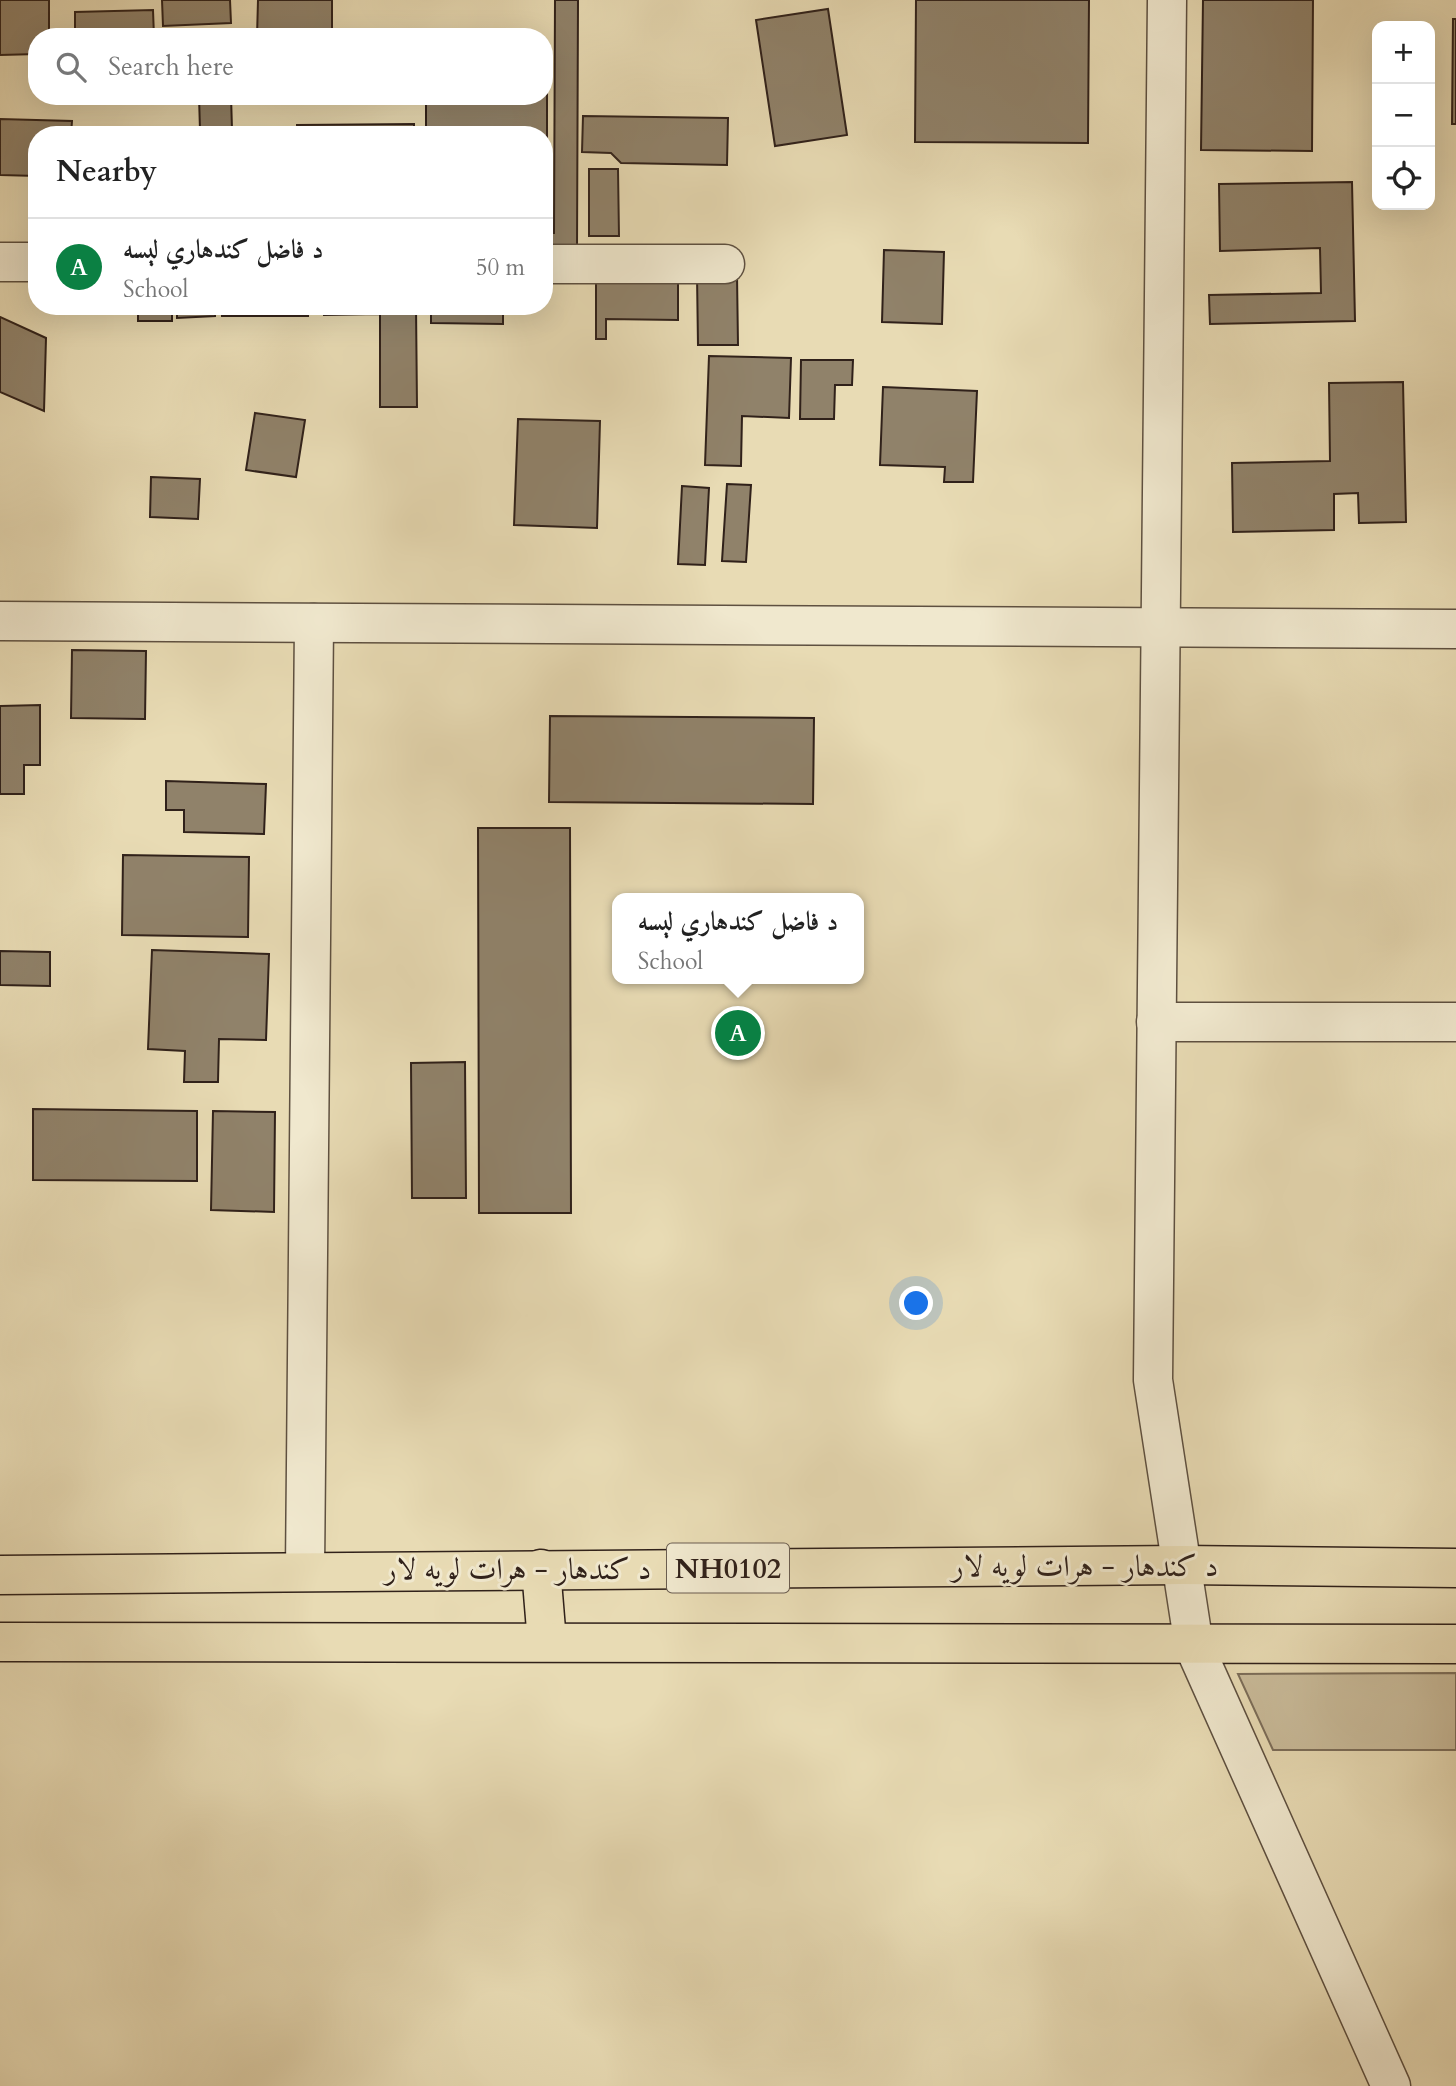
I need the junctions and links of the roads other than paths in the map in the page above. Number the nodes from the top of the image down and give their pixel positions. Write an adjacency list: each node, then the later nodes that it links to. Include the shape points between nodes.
1 (1167, 0): 8 (street)
2 (0, 262): 3 (street)
3 (28, 262)
4 (553, 264): 5 (street)
5 (725, 264)
6 (0, 621): 7 (street)
7 (314, 623): 8 (street); 15 (street)
8 (1159, 627): 9 (street); 10 (street)
9 (1456, 629)
10 (1156, 1022): 11 (street); 12 (street, via 1153,1380)
11 (1456, 1022)
12 (1182, 1565): 13 (highway, د کندهار - هرات لويه لار / NH0102); 14 (highway, د کندهار - هرات لويه لار / NH0102); 20 (street)
13 (1456, 1568)
14 (541, 1569): 15 (highway, د کندهار - هرات لويه لار / NH0102); 18 (highway)
15 (305, 1570): 16 (highway, د کندهار - هرات لويه لار / NH0102)
16 (0, 1575)
17 (0, 1642): 18 (highway)
18 (547, 1642): 20 (highway)
19 (1456, 1644): 20 (highway)
20 (1194, 1646): 21 (street)
21 (1391, 2086)

